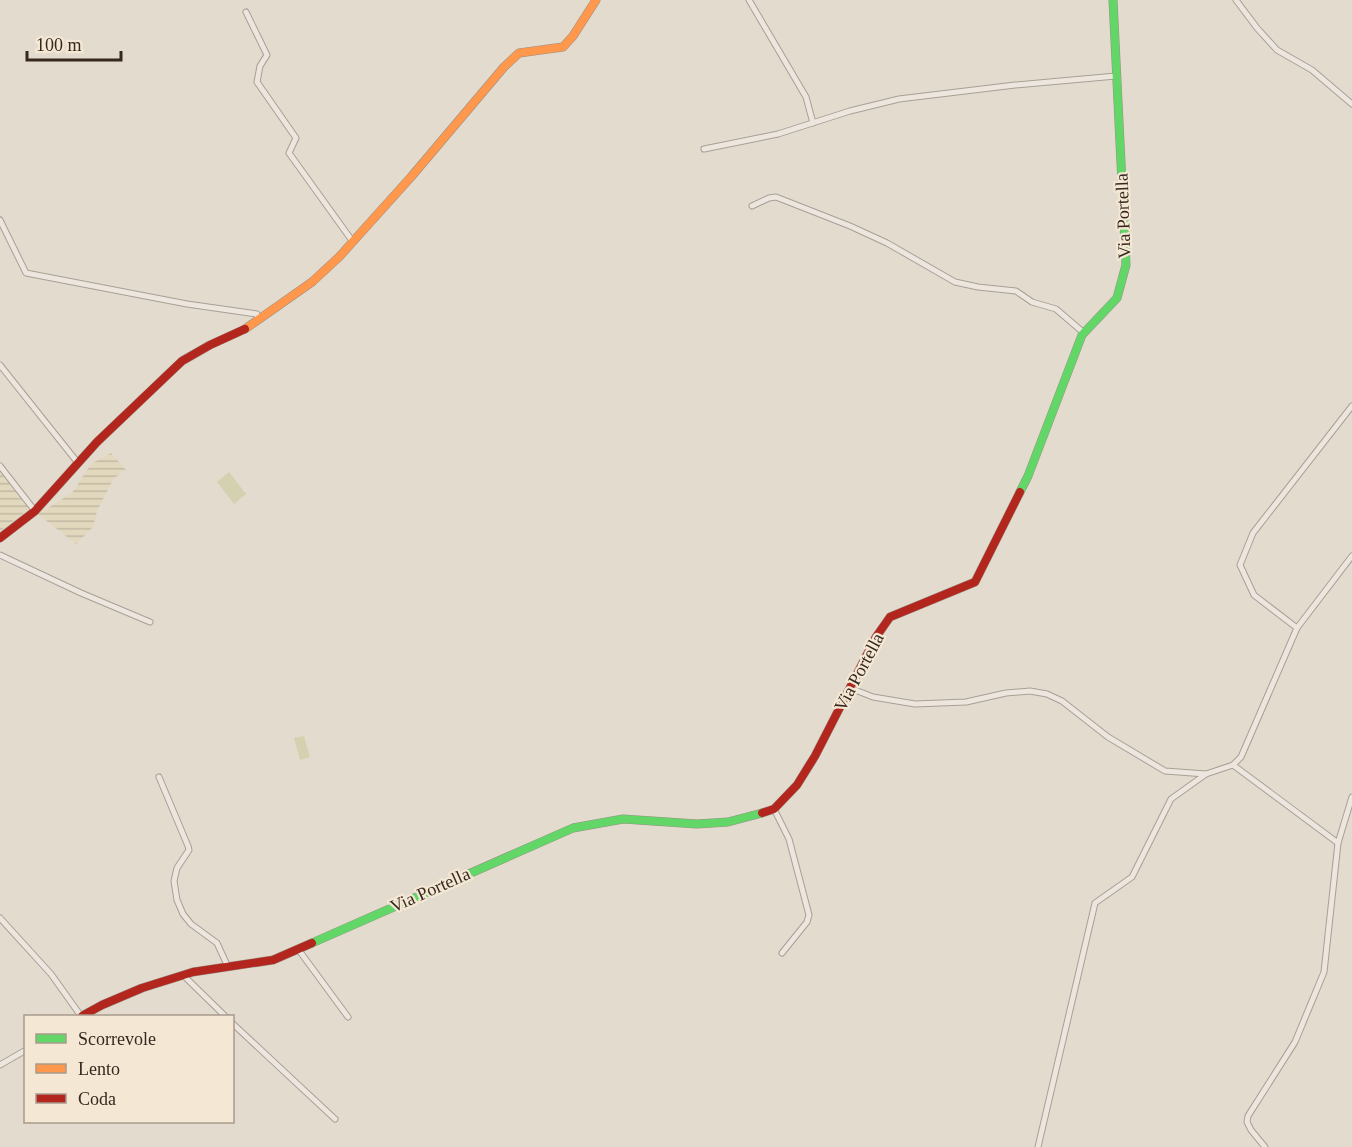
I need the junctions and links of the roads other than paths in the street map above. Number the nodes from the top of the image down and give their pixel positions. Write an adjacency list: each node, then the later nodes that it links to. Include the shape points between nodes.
1 (596, 0): 12 (street, via 563,47 519,53 504,67)
2 (749, 0): 8 (street, via 806,97)
3 (1113, 0): 6 (street, Via Portella)
4 (1236, 0): 7 (street, via 1277,50 1312,70)
5 (246, 12): 12 (street, via 267,56 257,82 296,138 289,153)
6 (1116, 76): 8 (street, via 899,99); 14 (street, Via Portella, via 1126,265 1118,298)
7 (1352, 104)
8 (813, 123): 9 (street)
9 (704, 149)
10 (752, 206): 14 (street, via 776,197 887,243 956,282 1016,291 1032,302 1056,309)
11 (0, 220): 13 (street, via 26,273 257,314)
12 (353, 243): 13 (street, via 312,282)
13 (258, 320): 17 (street, via 182,361)
14 (1084, 333): 25 (street, Via Portella, via 1028,476 975,582 890,617)
15 (0, 365): 17 (street)
16 (1352, 406): 24 (street, via 1252,533 1239,565 1254,596)
17 (78, 463): 19 (street)
18 (0, 466): 19 (street)
19 (35, 511): 20 (street)
20 (0, 538)
21 (0, 555): 23 (street)
22 (1352, 556): 24 (street)
23 (150, 622)
24 (1297, 628): 26 (street, via 1241,757)
25 (850, 688): 27 (street, via 873,697 915,704 966,702 1030,691 1047,694 1062,700 1108,737 1164,771); 30 (street, Via Portella, via 797,785)
26 (1233, 765): 27 (street); 31 (street)
27 (1206, 774): 45 (street, via 1171,800 1132,877 1095,903)
28 (159, 777): 35 (street, via 189,850 177,868 177,900 191,924 217,943)
29 (1352, 797): 31 (street)
30 (774, 809): 33 (street, Via Portella, via 728,822 622,819 573,828); 34 (street, via 789,839 809,915)
31 (1338, 843): 46 (street, via 1324,972 1295,1042 1248,1116 1251,1130)
32 (0, 918): 37 (street, via 51,974)
33 (298, 949): 35 (street, Via Portella, via 273,960); 40 (street)
34 (782, 953)
35 (228, 967): 36 (street, Via Portella)
36 (183, 975): 38 (street, Via Portella, via 142,988); 39 (street)
37 (81, 1015)
38 (85, 1015)
39 (223, 1015)
40 (348, 1017)
41 (234, 1025): 44 (street)
42 (24, 1051): 43 (street)
43 (0, 1065)
44 (335, 1119)
45 (1038, 1147)
46 (1265, 1147)

